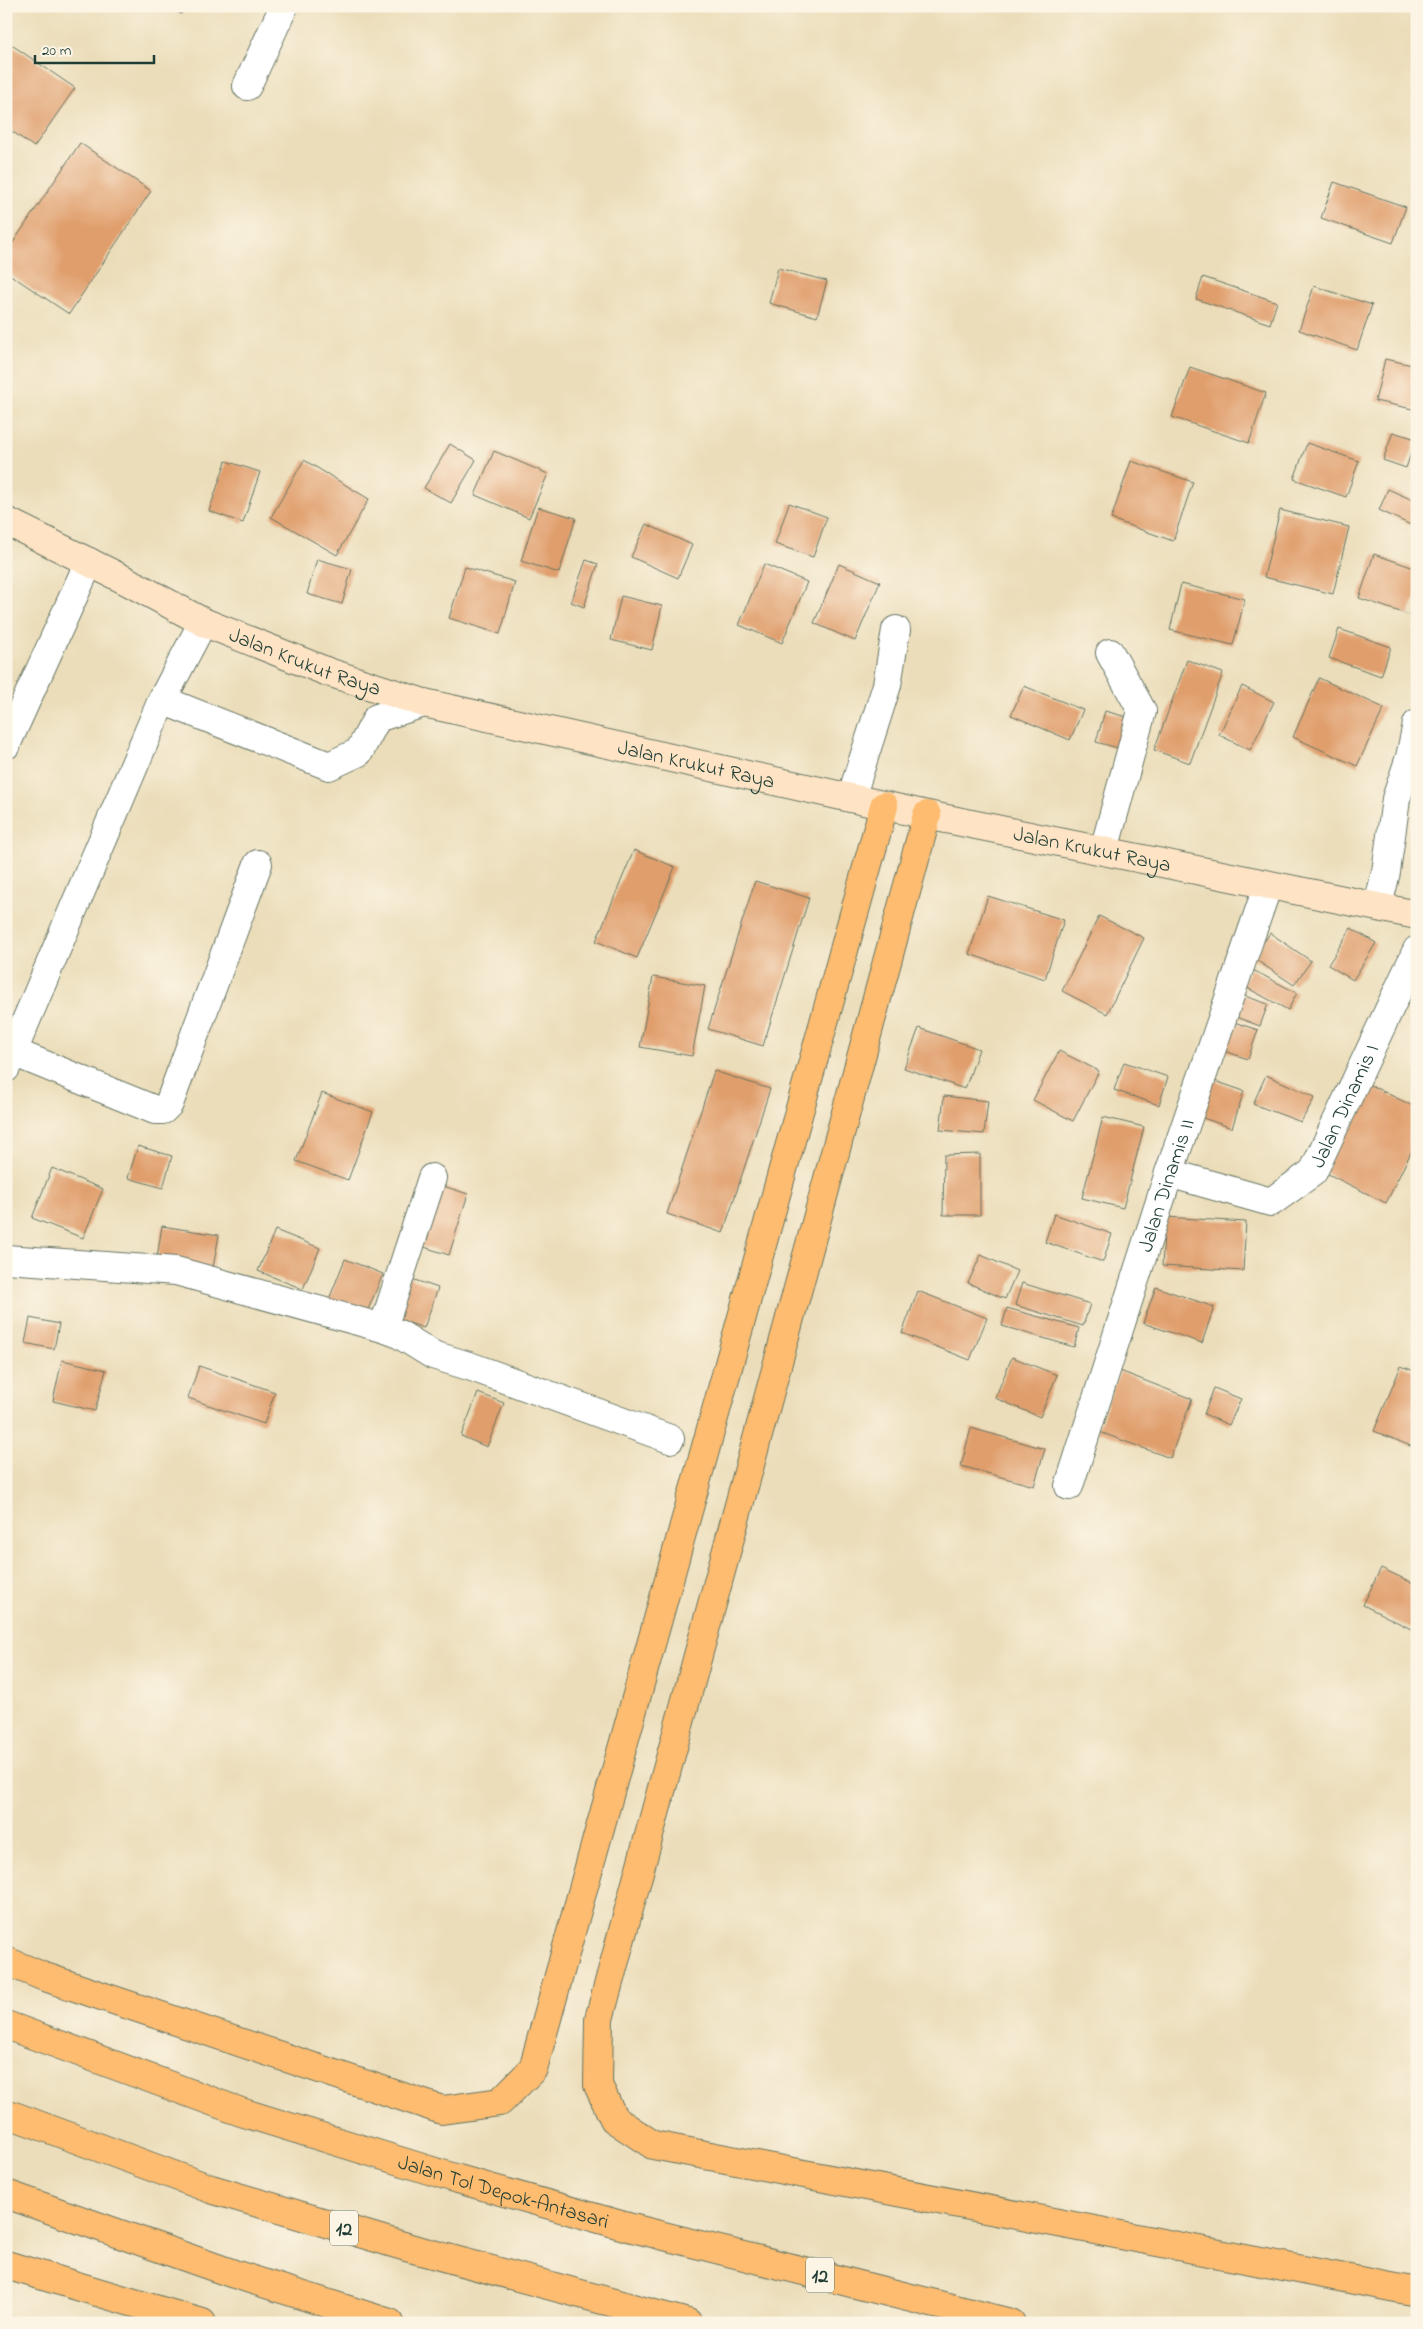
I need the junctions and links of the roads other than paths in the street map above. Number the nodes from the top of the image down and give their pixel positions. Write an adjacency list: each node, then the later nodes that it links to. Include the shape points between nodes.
1 (284, 6): 2 (street)
2 (247, 86)
3 (6, 521): 4 (street, Jalan Krukut Raya)
4 (89, 562): 5 (street, Jalan Krukut Raya); 11 (street)
5 (203, 622): 8 (street); 9 (street, Jalan Krukut Raya, via 328,672)
6 (896, 630): 12 (street, via 887,685)
7 (1110, 654): 15 (street, via 1142,711)
8 (162, 700): 9 (street, via 329,766 359,752 377,718); 21 (street)
9 (424, 702): 12 (street, Jalan Krukut Raya)
10 (1417, 724): 18 (street, via 1396,798)
11 (6, 745)
12 (850, 798): 13 (street, Jalan Krukut Raya)
13 (884, 806): 14 (street, Jalan Krukut Raya); 28 (highway, via 533,2069 500,2102 442,2110)
14 (927, 815): 15 (street, Jalan Krukut Raya); 33 (highway, via 598,2019 598,2085 614,2119 653,2144)
15 (1104, 850): 17 (street, Jalan Krukut Raya)
16 (258, 864): 21 (street, via 169,1104 163,1110)
17 (1268, 885): 18 (street, Jalan Krukut Raya); 22 (street, Jalan Dinamis II)
18 (1378, 906): 19 (street, Jalan Krukut Raya)
19 (1417, 915)
20 (1417, 950): 22 (street, Jalan Dinamis I, via 1313,1172 1271,1202)
21 (10, 1060)
22 (1169, 1173): 27 (street, Jalan Dinamis II)
23 (432, 1178): 25 (street)
24 (6, 1260): 25 (street, via 176,1271)
25 (383, 1328): 26 (street, via 433,1355)
26 (670, 1438)
27 (1069, 1486)
28 (6, 1961)
29 (6, 2025): 37 (highway, Jalan Tol Depok–Antasari / 12, via 241,2112 458,2179 628,2227)
30 (6, 2113): 36 (highway, 12, via 211,2189 410,2248)
31 (6, 2194): 35 (highway, via 234,2274)
32 (6, 2266): 34 (highway)
33 (1417, 2292)
34 (202, 2323)
35 (390, 2323)
36 (688, 2323)
37 (1011, 2323)

